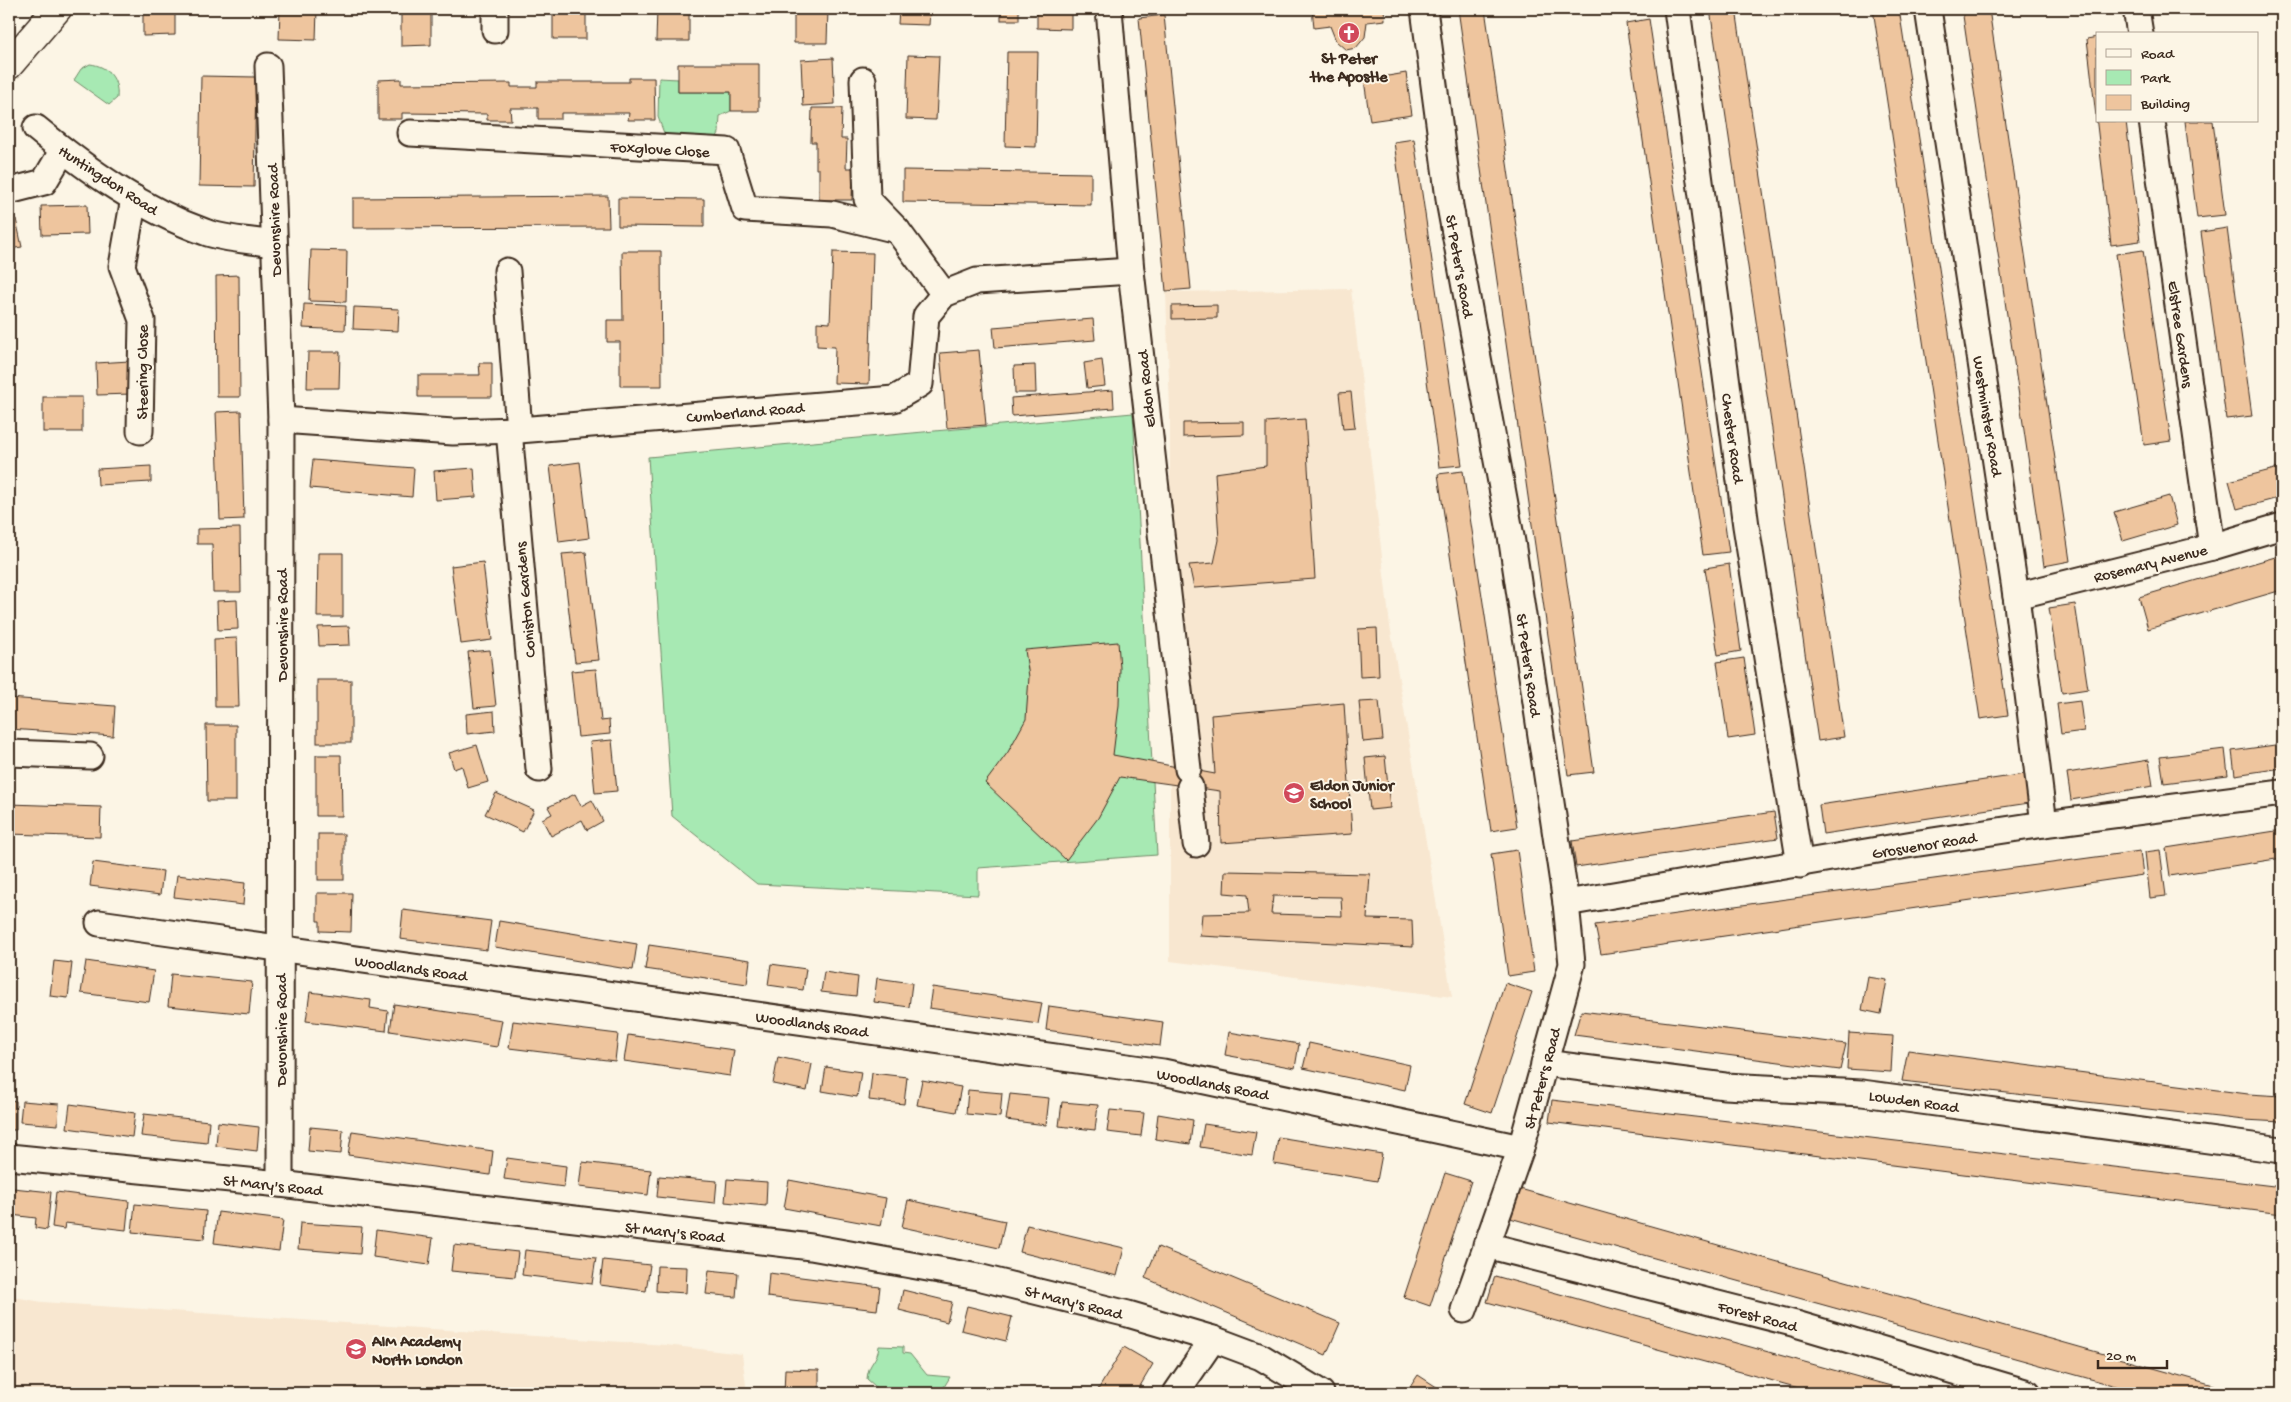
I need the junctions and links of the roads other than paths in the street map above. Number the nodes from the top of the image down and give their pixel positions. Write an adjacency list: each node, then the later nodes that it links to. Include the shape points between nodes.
1 (57, 9): 8 (main road)
2 (1109, 9): 19 (street, Eldon Road)
3 (1424, 9): 35 (street, St Peter's Road, via 1450,206 1512,542)
4 (1677, 9): 34 (street, Chester Road, via 1746,526)
5 (1928, 9): 27 (street, Westminster Road)
6 (2136, 9): 7 (street)
7 (2140, 32)
8 (13, 51)
9 (268, 66): 18 (street, Devonshire Road)
10 (863, 80): 17 (street, via 867,199)
11 (2152, 122): 26 (street, Elstree Gardens)
12 (36, 128): 14 (street, Huntingdon Road)
13 (410, 133): 17 (street, Foxglove Close, via 726,151 744,209 832,214)
14 (63, 150): 15 (street, via 44,182); 16 (street, Huntingdon Road)
15 (9, 191)
16 (134, 198): 18 (street, Huntingdon Road, via 207,233); 24 (street, Steering Close, via 122,266 142,320)
17 (897, 230): 21 (street)
18 (274, 244): 22 (street, Devonshire Road)
19 (1131, 270): 21 (street, Cumberland Road, via 977,281); 33 (street, Eldon Road)
20 (507, 272): 23 (street, Coniston Gardens)
21 (944, 294): 23 (street, Cumberland Road, via 926,316 920,384 894,399)
22 (281, 420): 23 (street, Cumberland Road, via 453,432); 37 (street, Devonshire Road)
23 (514, 430): 30 (street, Coniston Gardens)
24 (140, 431)
25 (2282, 526): 26 (street, Rosemary Avenue)
26 (2212, 547): 27 (street, Rosemary Avenue)
27 (2016, 596): 32 (street, Westminster Road)
28 (9, 753): 29 (street)
29 (90, 756)
30 (539, 769)
31 (2282, 793): 32 (street, Grosvenor Road)
32 (2044, 824): 34 (street, Grosvenor Road)
33 (1196, 844)
34 (1800, 865): 35 (street, Grosvenor Road)
35 (1566, 903): 38 (street, St Peter's Road, via 1572,964)
36 (99, 924): 37 (street, Woodlands Road)
37 (280, 949): 39 (street, Woodlands Road, via 1163,1072); 42 (street, Devonshire Road)
38 (1544, 1063): 39 (street, St Peter's Road); 40 (street, Lowden Road, via 1725,1086 1862,1093)
39 (1521, 1148): 43 (street, St Peter's Road)
40 (2282, 1150)
41 (9, 1157): 42 (street, St Mary's Road)
42 (280, 1184): 45 (street, St Mary's Road, via 811,1247 978,1277)
43 (1486, 1244): 44 (street, St Peter's Road); 48 (street, Forest Road, via 1796,1324)
44 (1464, 1310)
45 (1213, 1339): 46 (street); 47 (street, St Mary's Road, via 1261,1357)
46 (1176, 1393)
47 (1321, 1393)
48 (2028, 1393)

